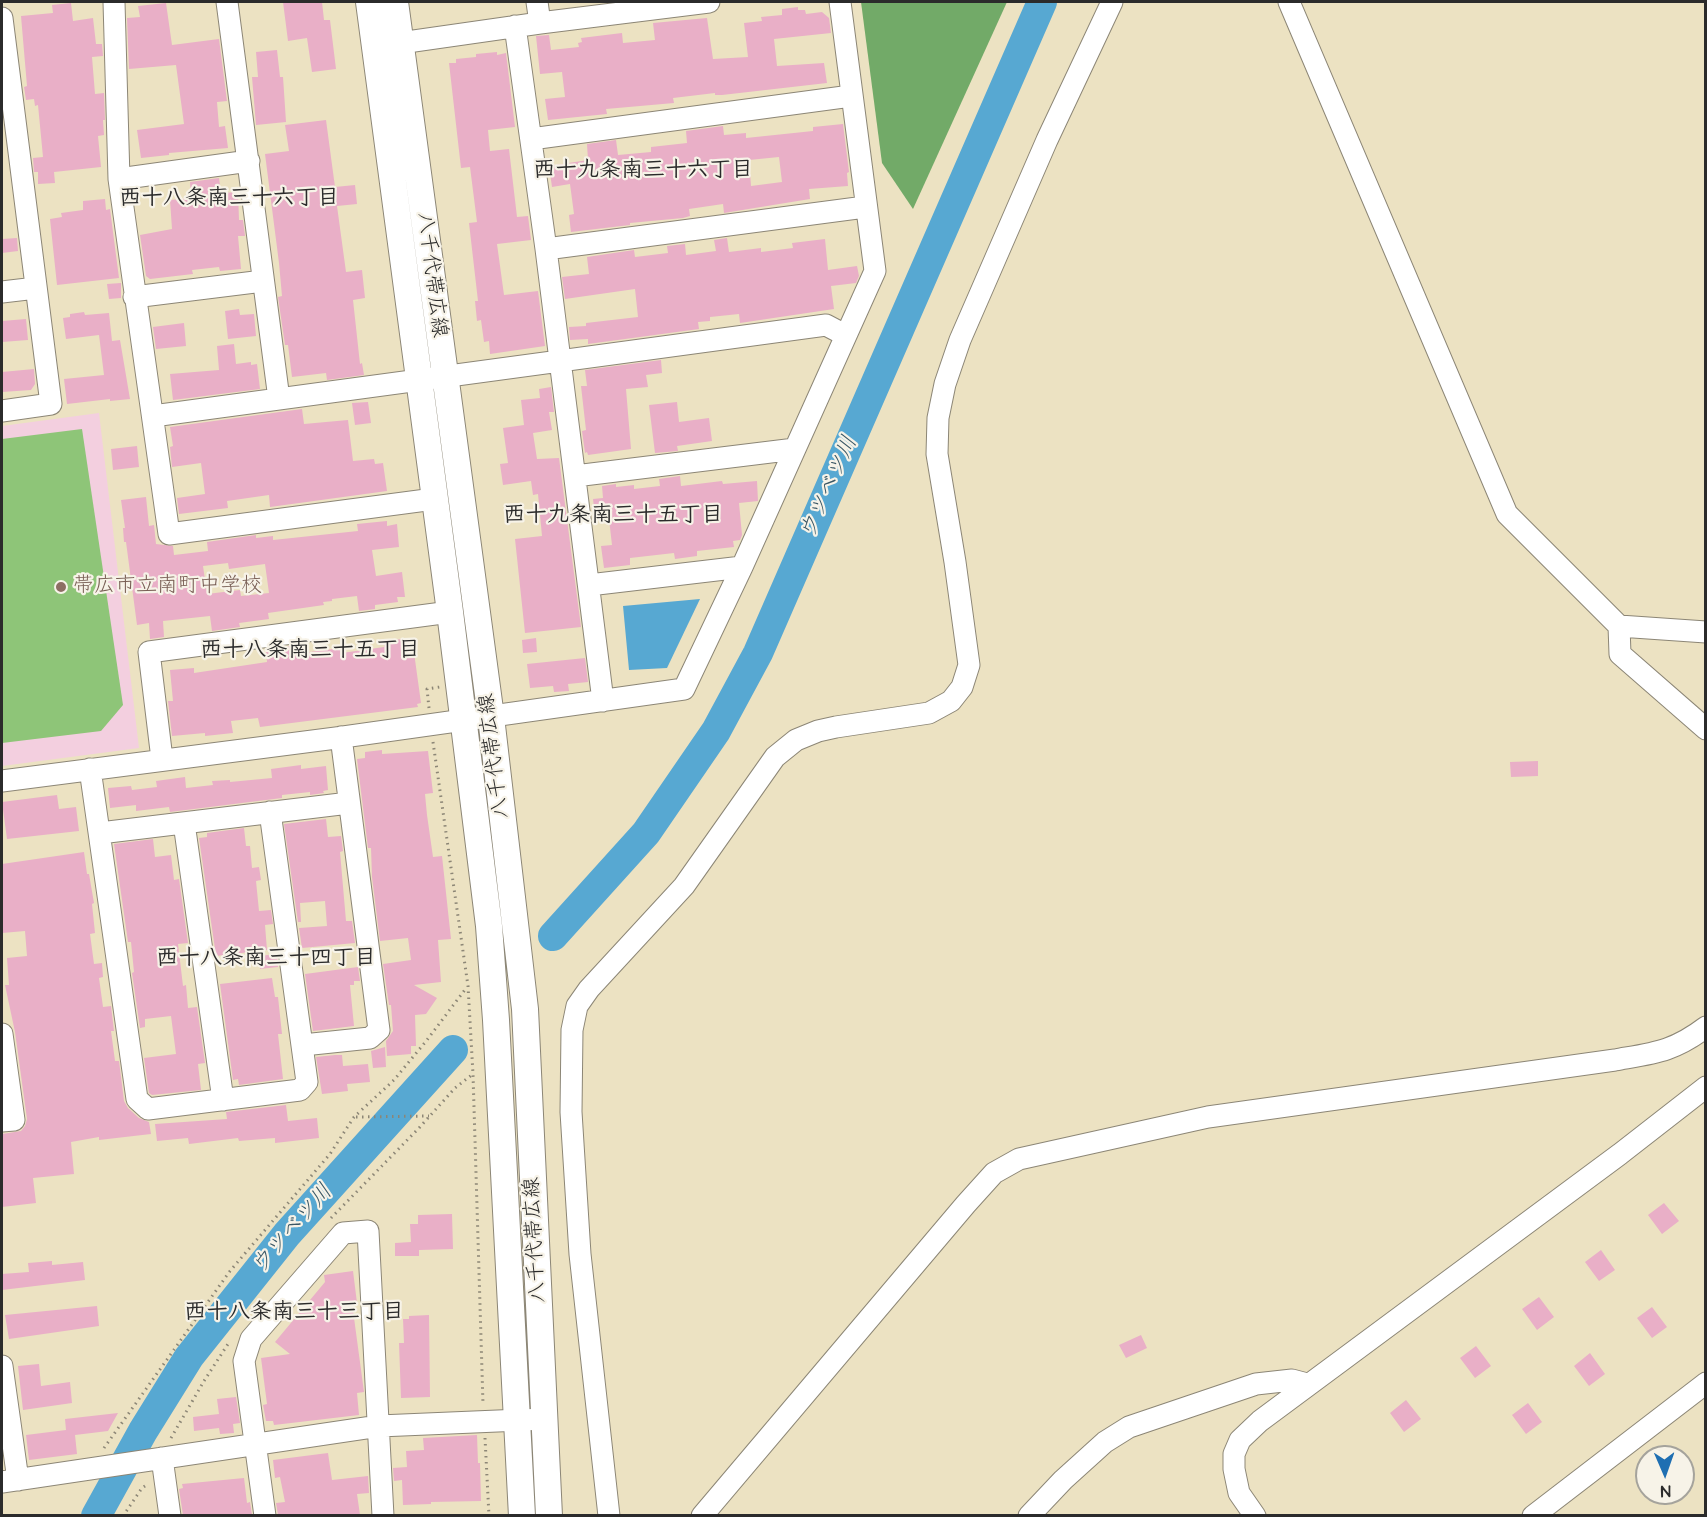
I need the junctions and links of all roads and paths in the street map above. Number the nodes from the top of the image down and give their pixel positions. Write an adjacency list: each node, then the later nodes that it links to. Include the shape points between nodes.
1 (114, 2): 18 (street)
2 (227, 2): 17 (street)
3 (369, 2): 14 (main road, 八千代帯広線)
4 (395, 2): 13 (main road, 八千代帯広線)
5 (537, 2): 11 (street)
6 (710, 2): 11 (street)
7 (840, 2): 15 (street)
8 (1112, 2): 81 (street, via 964,329 945,384 938,418 937,454 969,665 962,687 951,701 929,713 818,731 796,740 775,757 684,886 577,1006 572,1030 571,1112 579,1242)
9 (1289, 2): 38 (street, via 1507,514)
10 (2, 18): 22 (street)
11 (540, 23): 12 (street)
12 (515, 26): 13 (street); 16 (street)
13 (401, 43): 14 (street); 27 (main road, 八千代帯広線)
14 (375, 47): 28 (main road, 八千代帯広線)
15 (851, 96): 16 (street); 19 (street)
16 (531, 139): 20 (street)
17 (249, 161): 18 (street); 21 (street)
18 (119, 179): 24 (street)
19 (866, 207): 20 (street); 25 (street, via 875,271)
20 (546, 249): 26 (street)
21 (263, 281): 24 (street); 29 (street)
22 (36, 288): 23 (street); 30 (street, via 51,404)
23 (2, 292)
24 (134, 297): 31 (street)
25 (845, 335): 26 (street, via 826,325); 32 (street)
26 (560, 362): 27 (street); 33 (street)
27 (444, 377): 28 (street); 42 (main road, 八千代帯広線)
28 (418, 381): 29 (street); 34 (main road, 八千代帯広線)
29 (279, 399): 31 (street)
30 (2, 411)
31 (153, 416): 34 (street, via 169,534)
32 (795, 448): 33 (street); 35 (street)
33 (574, 476): 36 (street)
34 (434, 499): 37 (main road, 八千代帯広線)
35 (742, 567): 36 (street); 41 (street, via 684,689)
36 (589, 585): 41 (street)
37 (450, 612): 40 (main road, 八千代帯広線); 47 (street, via 149,652)
38 (1619, 626): 39 (street); 45 (street, via 1620,654)
39 (1706, 632)
40 (459, 685): 43 (main road, 八千代帯広線); 44 (path, via 427,689)
41 (603, 701): 42 (street)
42 (491, 717): 43 (street); 66 (main road, 八千代帯広線, via 525,1009)
43 (463, 721): 44 (street); 67 (main road, 八千代帯広線, via 489,926)
44 (431, 725): 46 (street); 54 (path)
45 (1706, 729)
46 (341, 737): 47 (street); 50 (street)
47 (162, 759): 48 (street)
48 (90, 769): 49 (street); 53 (street)
49 (2, 781)
50 (349, 803): 51 (street); 57 (street, via 379,1030 370,1038)
51 (270, 812): 52 (street); 57 (street)
52 (184, 823): 53 (street); 59 (street)
53 (100, 832): 59 (street, via 137,1100 148,1109)
54 (468, 986): 61 (path, via 394,1080); 68 (path)
55 (1706, 1027): 82 (street, via 1663,1052 1208,1117 1018,1159 994,1173 966,1204)
56 (2, 1034): 62 (street, via 14,1120)
57 (303, 1045): 59 (street, via 307,1082 300,1090)
58 (1706, 1087): 65 (street, via 1366,1344)
59 (223, 1100)
60 (429, 1116): 61 (path)
61 (354, 1117): 72 (path, via 330,1154 230,1271 104,1448)
62 (2, 1121)
63 (2, 1366): 73 (street)
64 (1706, 1383): 85 (street)
65 (1307, 1384): 83 (street, via 1292,1380 1257,1384 1129,1427 1105,1442); 84 (street, via 1260,1420 1240,1440 1234,1454 1239,1492)
66 (545, 1419): 67 (street); 80 (main road, 八千代帯広線)
67 (517, 1420): 68 (street); 79 (main road, 八千代帯広線)
68 (484, 1422): 69 (street); 78 (path)
69 (379, 1426): 70 (street); 70 (street, via 368,1231 342,1233 251,1339 244,1361); 77 (street)
70 (256, 1444): 71 (street); 76 (street)
71 (160, 1464): 72 (street); 74 (path); 75 (street)
72 (99, 1467): 73 (street)
73 (10, 1481)
74 (123, 1515)
75 (170, 1515)
76 (265, 1515)
77 (383, 1515)
78 (489, 1515)
79 (522, 1515)
80 (549, 1515)
81 (609, 1515)
82 (702, 1515)
83 (1029, 1515)
84 (1255, 1515)
85 (1533, 1515)

